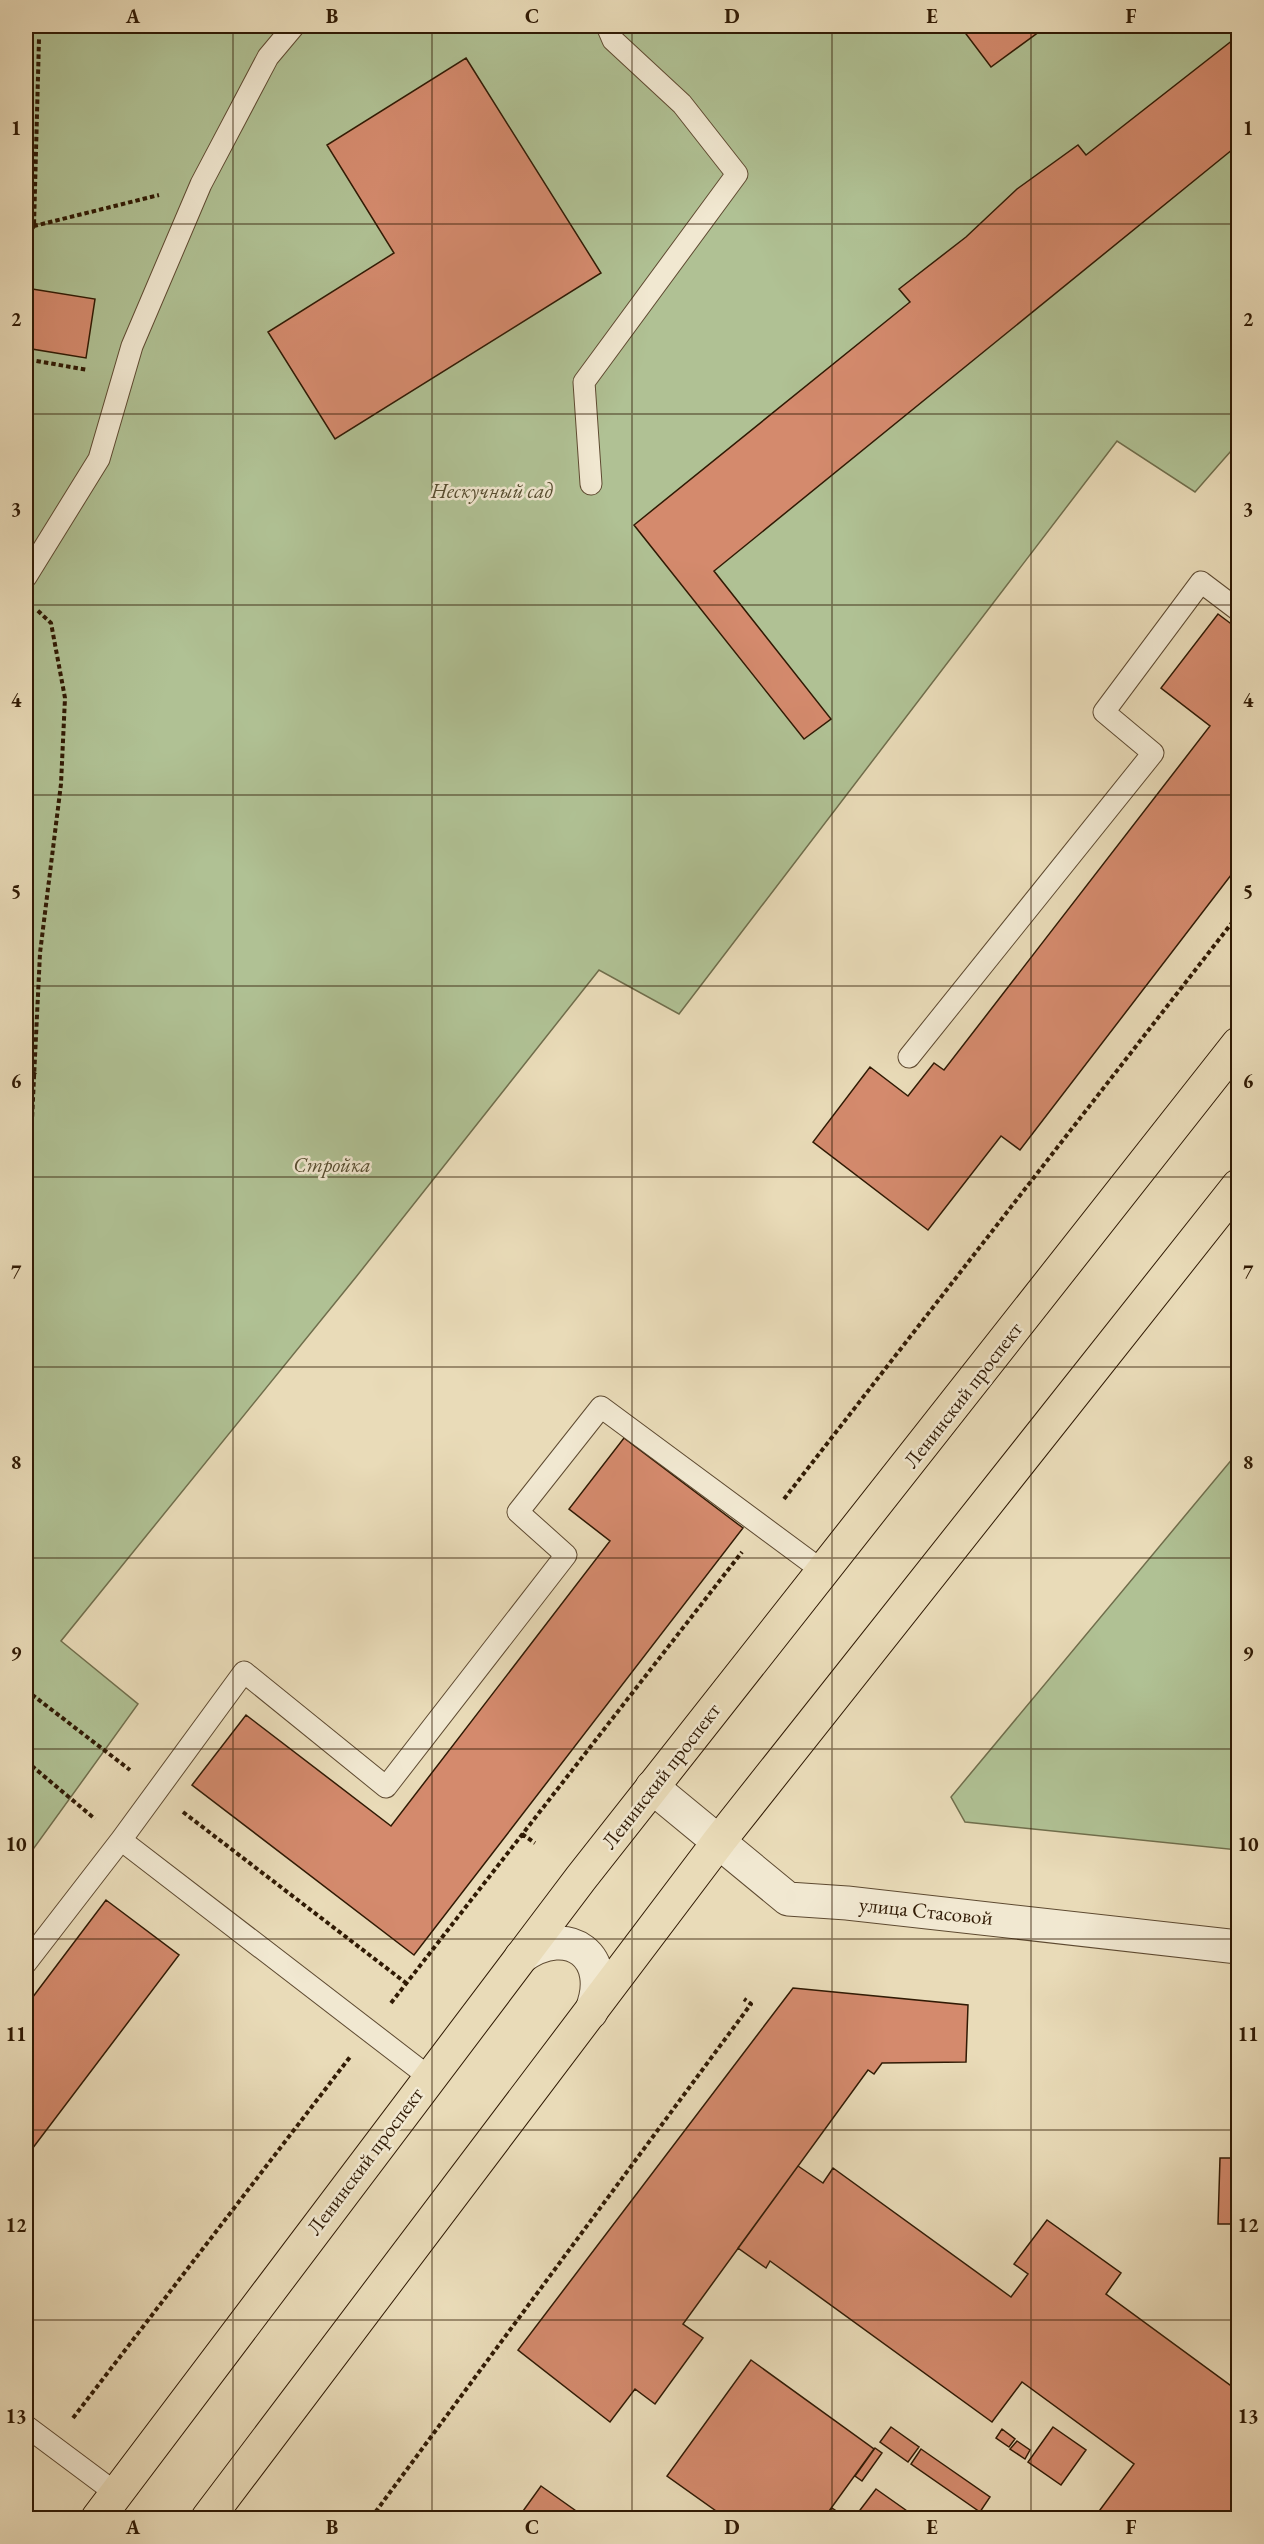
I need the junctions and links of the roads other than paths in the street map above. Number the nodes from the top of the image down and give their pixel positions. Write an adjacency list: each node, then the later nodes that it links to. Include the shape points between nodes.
1 (294, 26): 4 (lane, via 268,57 201,184 132,346 99,459)
2 (607, 26): 3 (lane, via 613,40 682,104 737,174 584,382)
3 (591, 484)
4 (26, 577)
5 (1239, 610): 7 (lane, via 1202,582 1104,712 1153,753)
6 (1239, 1044): 9 (main road, Ленинский проспект)
7 (909, 1057)
8 (1239, 1186): 12 (main road)
9 (824, 1572): 10 (main road, Ленинский проспект); 11 (lane, via 601,1407 518,1512 566,1555 386,1787 244,1672)
10 (652, 1787): 12 (street, улица Стасовой); 14 (main road, Ленинский проспект)
11 (121, 1840): 15 (lane); 17 (lane)
12 (720, 1840): 13 (street, улица Стасовой, via 788,1899); 16 (main road)
13 (1239, 1947)
14 (521, 1957): 16 (street, via 551,1942 568,1942 583,1950 594,1963 599,1979 598,1996); 17 (main road, Ленинский проспект)
15 (26, 1964)
16 (591, 2012): 20 (main road)
17 (429, 2077): 19 (main road, Ленинский проспект)
18 (26, 2426): 19 (lane, via 51,2446)
19 (107, 2506)
20 (208, 2518)

